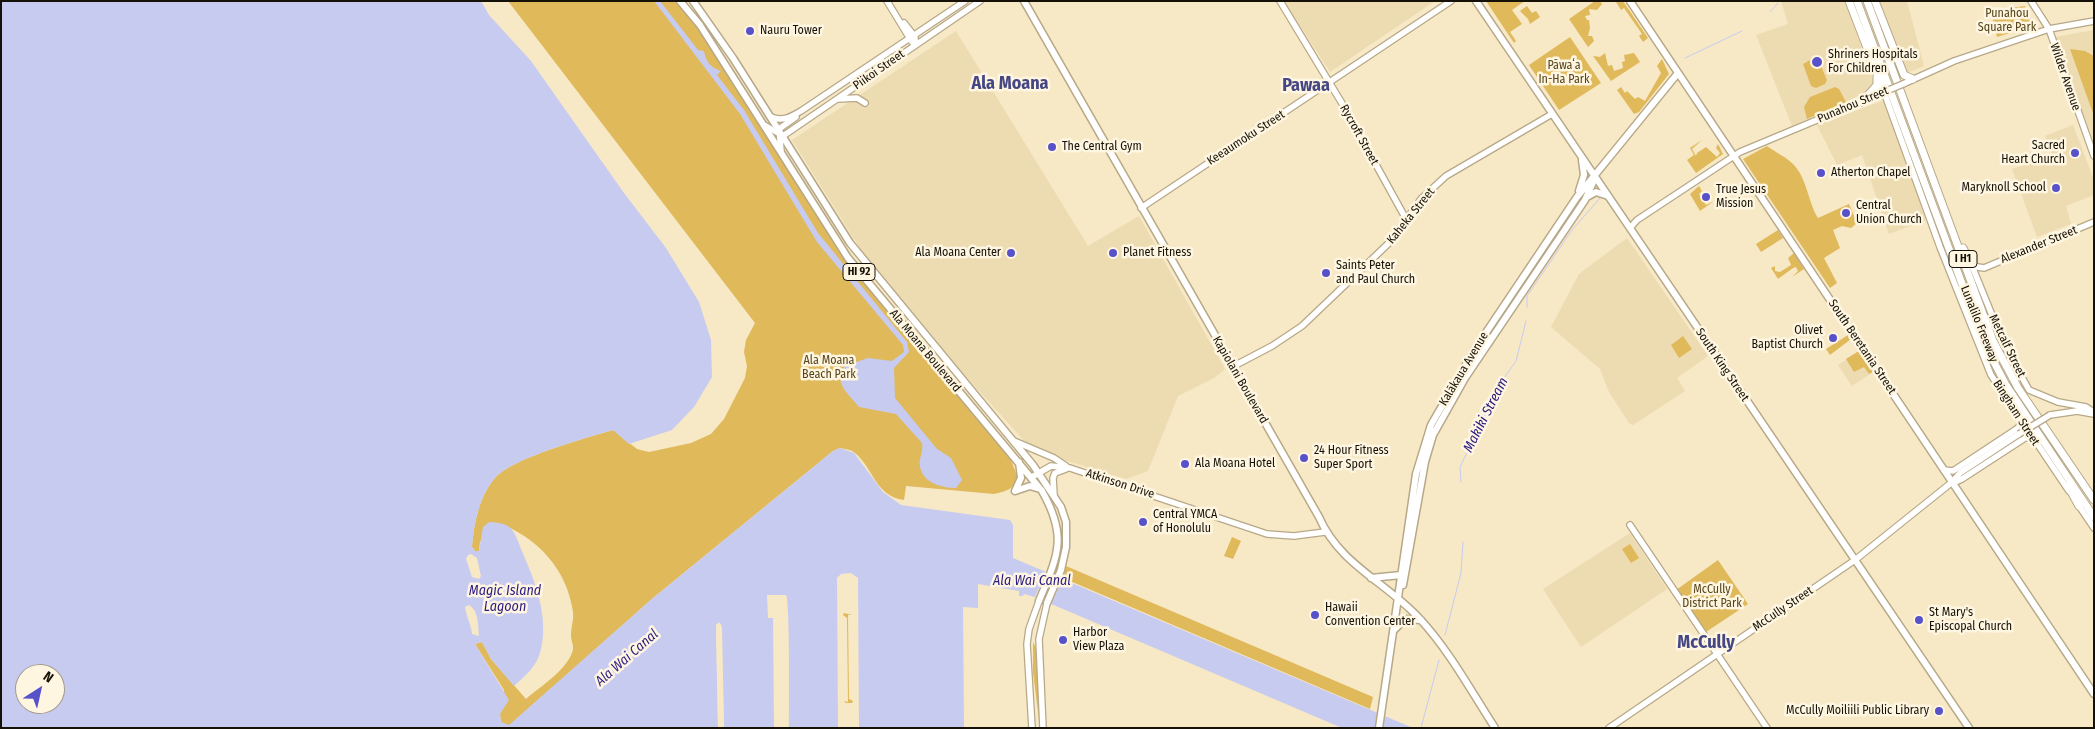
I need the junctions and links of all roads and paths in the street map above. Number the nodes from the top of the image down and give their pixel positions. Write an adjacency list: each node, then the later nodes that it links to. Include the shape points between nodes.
1 (680, 1): 31 (main road, Ala Moana Boulevard / HI 92, via 700,25)
2 (693, 1): 30 (main road, Ala Moana Boulevard / HI 92)
3 (887, 1): 18 (street)
4 (966, 1): 18 (street, Piikoi Street)
5 (980, 1): 19 (street, Piikoi Street)
6 (1024, 1): 41 (main road, Kapiolani Boulevard)
7 (1280, 1): 23 (street, Rycroft Street)
8 (1451, 1): 23 (street, Keeaumoku Street)
9 (1476, 1): 29 (main road, South King Street)
10 (1630, 1): 20 (main road, South Beretania Street)
11 (1850, 1): 21 (highway)
12 (1857, 1): 55 (highway, Lunalilo Freeway / I H1, via 1984,343 2006,385)
13 (1867, 1): 43 (highway, Lunalilo Freeway / I H1)
14 (1875, 1): 22 (highway, via 1904,75)
15 (2031, 1): 17 (street, Wilder Avenue)
16 (2094, 21): 17 (street, Punahou Street)
17 (2049, 29): 22 (street, Punahou Street, via 1954,61); 36 (street, Wilder Avenue)
18 (912, 38): 19 (street); 28 (street, Piikoi Street)
19 (915, 45): 25 (street, Piikoi Street)
20 (1678, 73): 35 (main road, South Beretania Street); 37 (main road, Kalākaua Avenue)
21 (1877, 76): 24 (highway); 26 (highway, via 1876,86)
22 (1913, 79): 24 (street, Punahou Street, bridge)
23 (1330, 83): 41 (street, Keeaumoku Street); 42 (street, Rycroft Street)
24 (1884, 92): 26 (street, Punahou Street); 51 (street, Bingham Street, via 1976,342 1991,375)
25 (836, 100): 27 (street, via 852,97); 32 (street, Piikoi Street)
26 (1862, 102): 35 (street, Punahou Street)
27 (865, 103)
28 (801, 111): 30 (street, Piikoi Street, via 785,119); 32 (street, Piikoi Street)
29 (1552, 114): 34 (main road, South King Street); 42 (street, Kaheka Street, via 1454,171 1426,194)
30 (771, 117): 32 (main road, Ala Moana Boulevard / HI 92)
31 (766, 126): 32 (street); 33 (main road, Ala Moana Boulevard / HI 92)
32 (780, 133): 33 (street); 54 (main road, Ala Moana Boulevard / HI 92, via 865,263)
33 (782, 154): 56 (main road, Ala Moana Boulevard / HI 92, via 848,258)
34 (1581, 156): 37 (main road, South King Street); 38 (main road, via 1584,175)
35 (1734, 156): 45 (street, Punahou Street, via 1637,220); 58 (main road, South Beretania Street)
36 (2094, 156)
37 (1595, 177): 38 (main road, Kalākaua Avenue); 39 (main road, South King Street); 40 (main road, Kalākaua Avenue)
38 (1577, 197): 73 (main road, Kalākaua Avenue, via 1475,349 1431,424 1416,474)
39 (1609, 197): 40 (main road, via 1595,192); 45 (main road, South King Street)
40 (1585, 200): 75 (main road, Kalākaua Avenue, via 1465,378 1433,436 1425,462 1404,584)
41 (1141, 208): 49 (main road, Kapiolani Boulevard)
42 (1406, 219): 49 (street, Kaheka Street, via 1390,242 1302,326)
43 (1948, 219): 46 (highway); 66 (highway, Lunalilo Freeway / I H1, via 1987,327 2005,366)
44 (2094, 222): 47 (street, Alexander Street)
45 (1630, 228): 72 (main road, South King Street)
46 (1972, 266): 47 (street); 48 (street, Metcalf Street)
47 (1984, 268): 48 (street)
48 (1978, 277): 50 (street, Metcalf Street, via 2005,347 2029,390 2058,402 2086,407)
49 (1232, 367): 71 (main road, Kapiolani Boulevard)
50 (2094, 413): 52 (street, McCully Street, bridge, via 2076,411 2050,416)
51 (2022, 422): 52 (street, McCully Street); 53 (street, Bingham Street)
52 (2018, 431): 53 (street); 57 (street, McCully Street); 61 (street, McCully Street)
53 (2028, 438): 63 (street, McCully Street, via 1962,480); 67 (street, Bingham Street)
54 (1014, 441): 59 (street); 60 (main road, Ala Moana Boulevard / HI 92)
55 (2049, 450): 67 (highway); 68 (highway, Lunalilo Freeway / I H1)
56 (1018, 461): 62 (main road, Ala Moana Boulevard / HI 92); 64 (main road, via 1021,478 1015,491 1030,486)
57 (1967, 462): 58 (street, McCully Street, via 1950,472); 61 (street)
58 (1940, 466): 63 (main road, South Beretania Street)
59 (1070, 468): 60 (street, Atkinson Drive, via 1055,466); 65 (street, via 1055,473); 71 (street, Atkinson Drive, via 1267,534 1294,536)
60 (1039, 473): 62 (street, Atkinson Drive); 65 (main road, Ala Moana Boulevard / HI 92)
61 (1960, 474): 63 (street, McCully Street)
62 (1032, 476): 64 (main road, Ala Moana Boulevard / HI 92)
63 (1952, 483): 72 (street, McCully Street); 82 (main road, South Beretania Street)
64 (1042, 491): 77 (main road, Ala Moana Boulevard / HI 92, via 1054,513 1059,547)
65 (1054, 495): 78 (main road, Ala Moana Boulevard / HI 92, via 1066,522 1066,547 1061,570)
66 (2094, 500)
67 (2079, 506): 70 (street, Bingham Street)
68 (2094, 517)
69 (1630, 525): 81 (street)
70 (2094, 528)
71 (1325, 532): 74 (main road, Kapiolani Boulevard)
72 (1855, 560): 81 (street, McCully Street); 89 (main road, South King Street)
73 (1401, 576): 74 (main road); 75 (main road, Kalākaua Avenue)
74 (1371, 578): 76 (main road, Kapiolani Boulevard)
75 (1400, 589): 76 (main road, Kalākaua Avenue)
76 (1398, 598): 79 (main road, Kapiolani Boulevard); 80 (main road, Kalākaua Avenue)
77 (1039, 601): 83 (street, Ala Moana Boulevard / HI 92, via 1027,644)
78 (1047, 603): 84 (street, Ala Moana Boulevard / HI 92, via 1039,639)
79 (1422, 621): 80 (main road, via 1404,619); 86 (main road, Kapiolani Boulevard)
80 (1393, 632): 85 (main road, Kalākaua Avenue)
81 (1718, 654): 87 (street, McCully Street); 88 (street)
82 (2094, 694)
83 (1032, 728)
84 (1043, 728)
85 (1379, 728)
86 (1495, 728)
87 (1609, 728)
88 (1767, 728)
89 (1969, 728)

